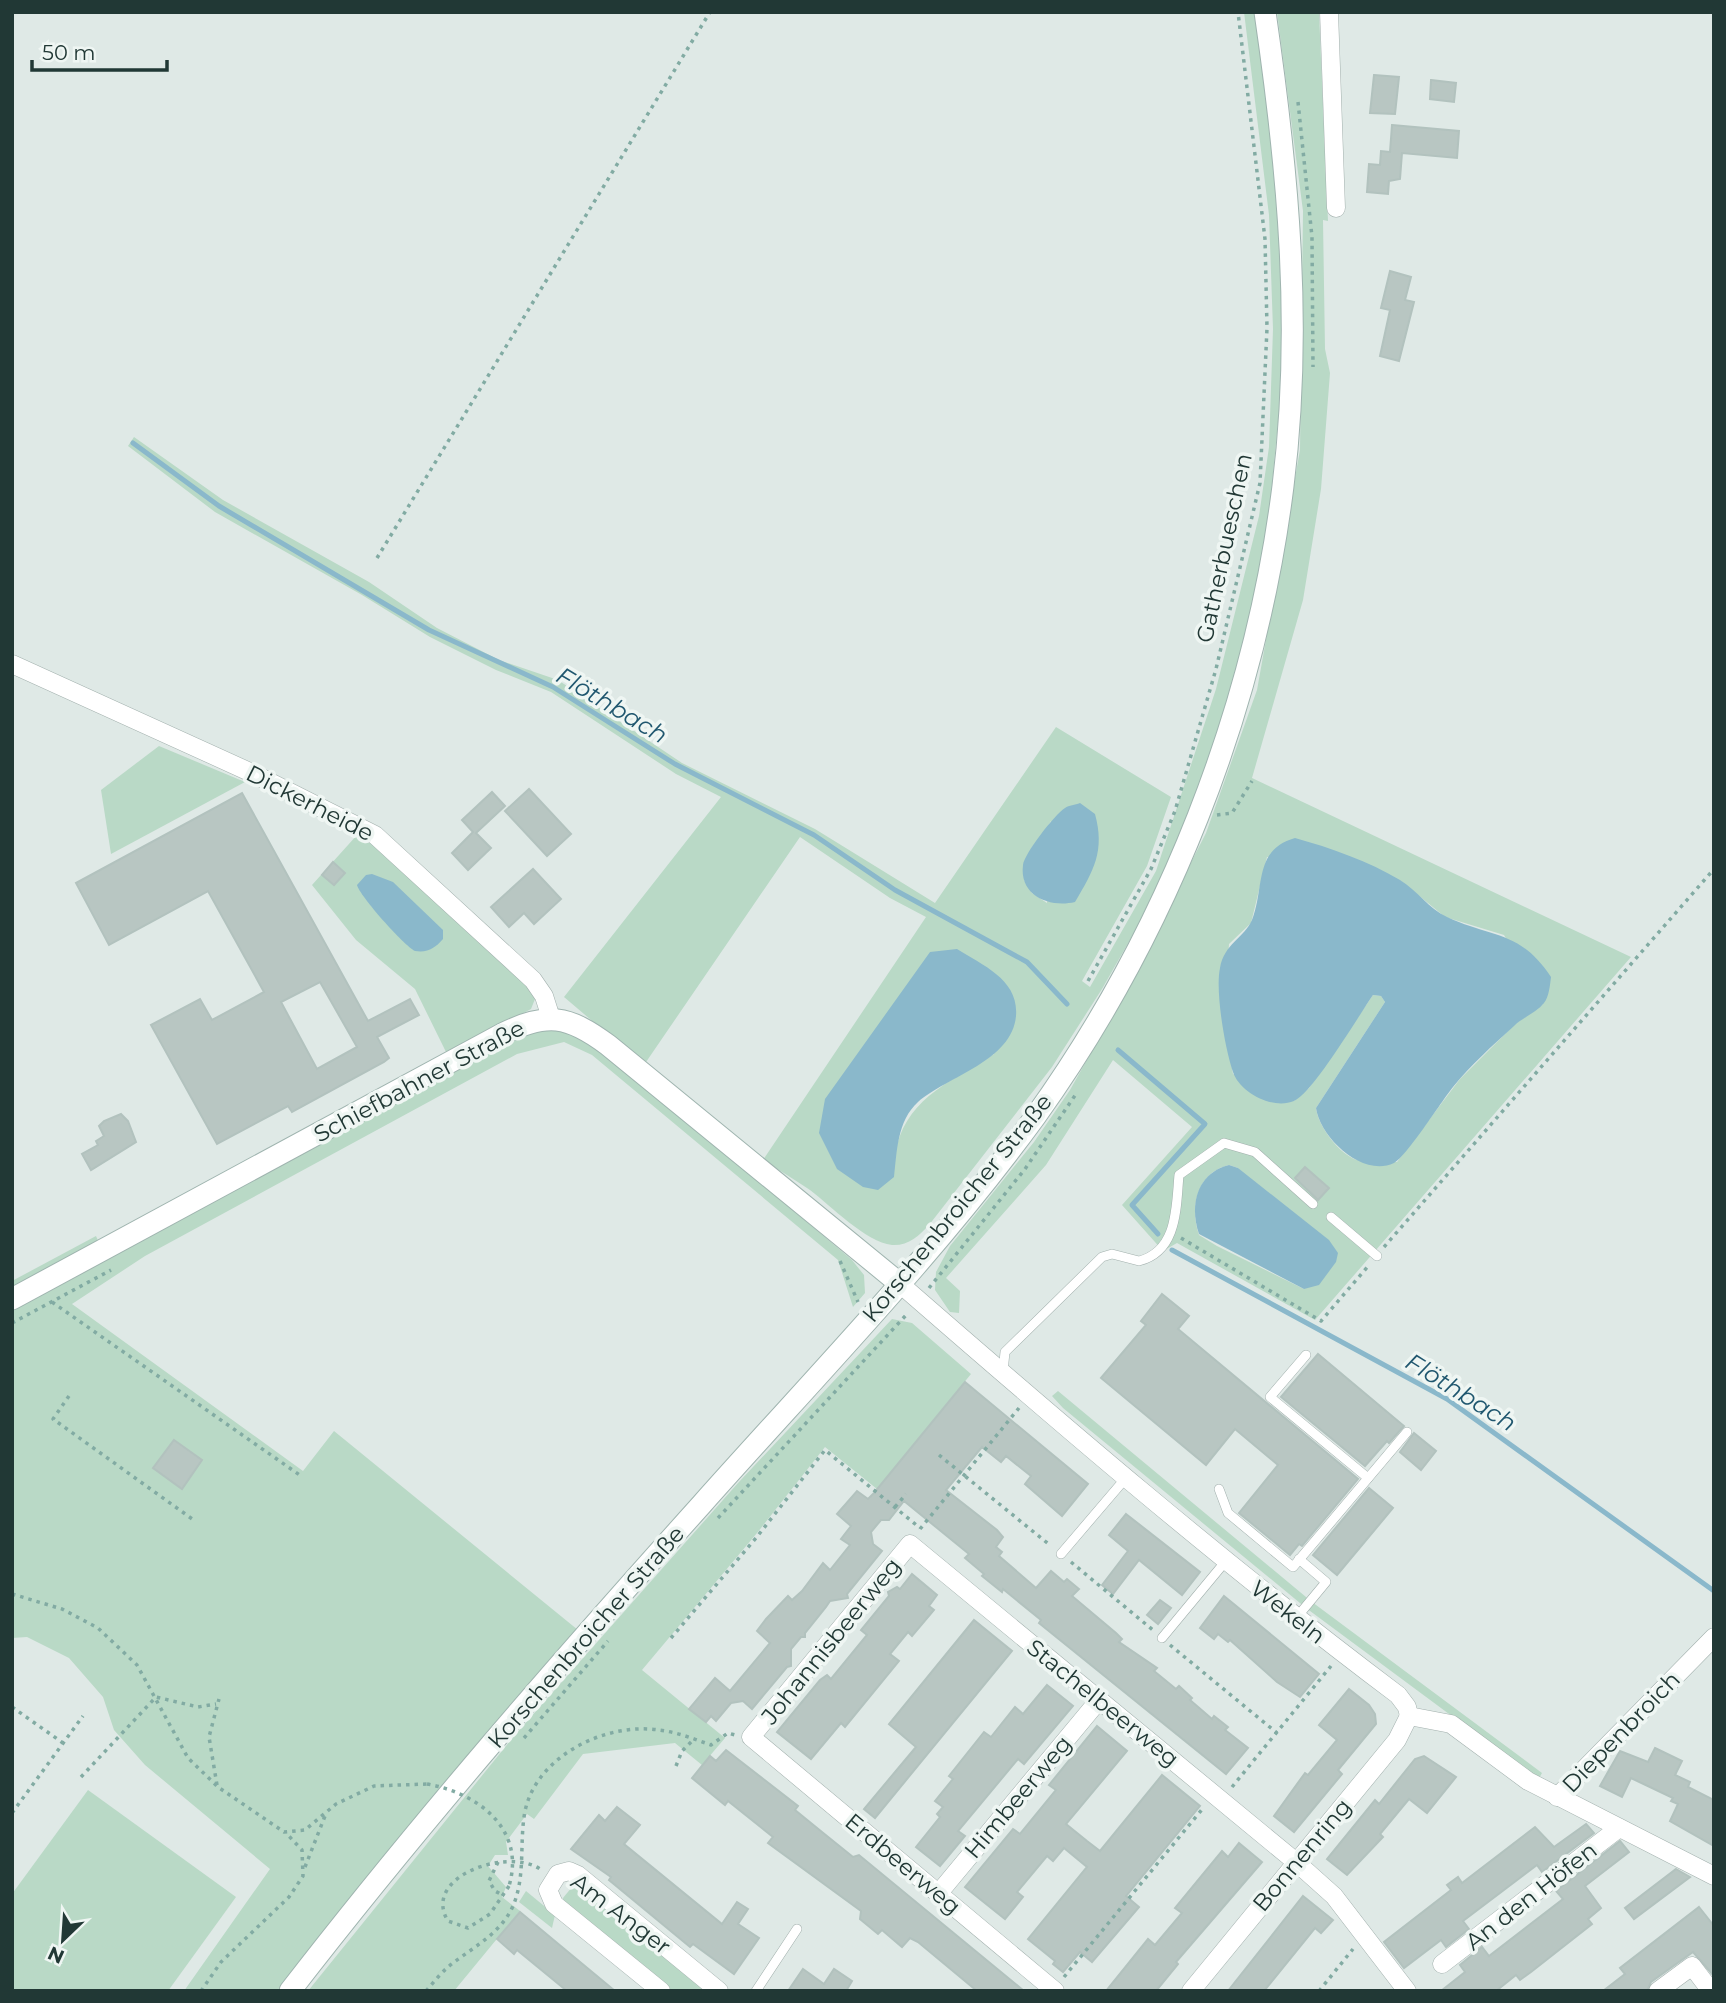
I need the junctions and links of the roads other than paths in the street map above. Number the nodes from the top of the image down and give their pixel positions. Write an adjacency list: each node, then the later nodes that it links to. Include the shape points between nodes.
1 (1265, 12): 9 (main road, Korschenbroicher Straße, via 1290,216 1294,321 1290,414 1281,501 1260,615 1210,813 1053,1089 1006,1154)
2 (1329, 12): 3 (street)
3 (1336, 208)
4 (12, 664): 5 (street, Dickerheide, via 252,773 375,835 533,980)
5 (551, 1018): 9 (main road, Schiefbahner Straße, via 583,1028 608,1045); 10 (main road, Schiefbahner Straße, via 502,1034)
6 (1313, 1204): 12 (lane, via 1255,1152 1224,1143 1179,1175 1172,1233 1143,1260 1112,1255 1099,1260 1005,1352)
7 (1331, 1217): 8 (lane)
8 (1377, 1256)
9 (899, 1283): 12 (street, Wekeln); 35 (main road, Korschenbroicher Straße, via 509,1725)
10 (12, 1299)
11 (1306, 1355): 14 (lane, via 1270,1397)
12 (1003, 1377): 15 (street, Wekeln)
13 (1407, 1432): 14 (lane)
14 (1368, 1478): 19 (lane)
15 (1125, 1479): 18 (lane); 20 (street, Wekeln)
16 (1219, 1489): 19 (lane, via 1228,1513 1293,1567)
17 (910, 1544): 24 (street, Stachelbeerweg); 26 (street, Johannisbeerweg)
18 (1061, 1554)
19 (1299, 1559): 21 (lane, via 1326,1581)
20 (1225, 1562): 21 (street, Wekeln); 23 (lane)
21 (1296, 1619): 25 (street, Wekeln, via 1398,1695)
22 (1714, 1637): 27 (street, Diepenbroich)
23 (1162, 1638)
24 (1098, 1700): 29 (street, Stachelbeerweg); 31 (street, Himbeerweg)
25 (1409, 1716): 27 (street, via 1451,1724); 29 (street, Bonnenring, via 1397,1740)
26 (751, 1737): 31 (street, Erdbeerweg)
27 (1557, 1797): 28 (street)
28 (1619, 1828): 30 (street); 33 (street, An den Höfen)
29 (1296, 1862): 39 (street, Bonnenring); 40 (street, via 1334,1896)
30 (1714, 1875)
31 (938, 1894): 34 (street, Erdbeerweg)
32 (797, 1929): 38 (lane)
33 (1442, 1964)
34 (1054, 1990)
35 (290, 1991)
36 (662, 1991): 37 (street, Am Anger, via 554,1904 548,1890 558,1874 569,1871 578,1875)
37 (719, 1991)
38 (755, 1991)
39 (1191, 1991)
40 (1407, 1991)
41 (1658, 1991): 42 (street, via 1692,1966)
42 (1711, 1991)

